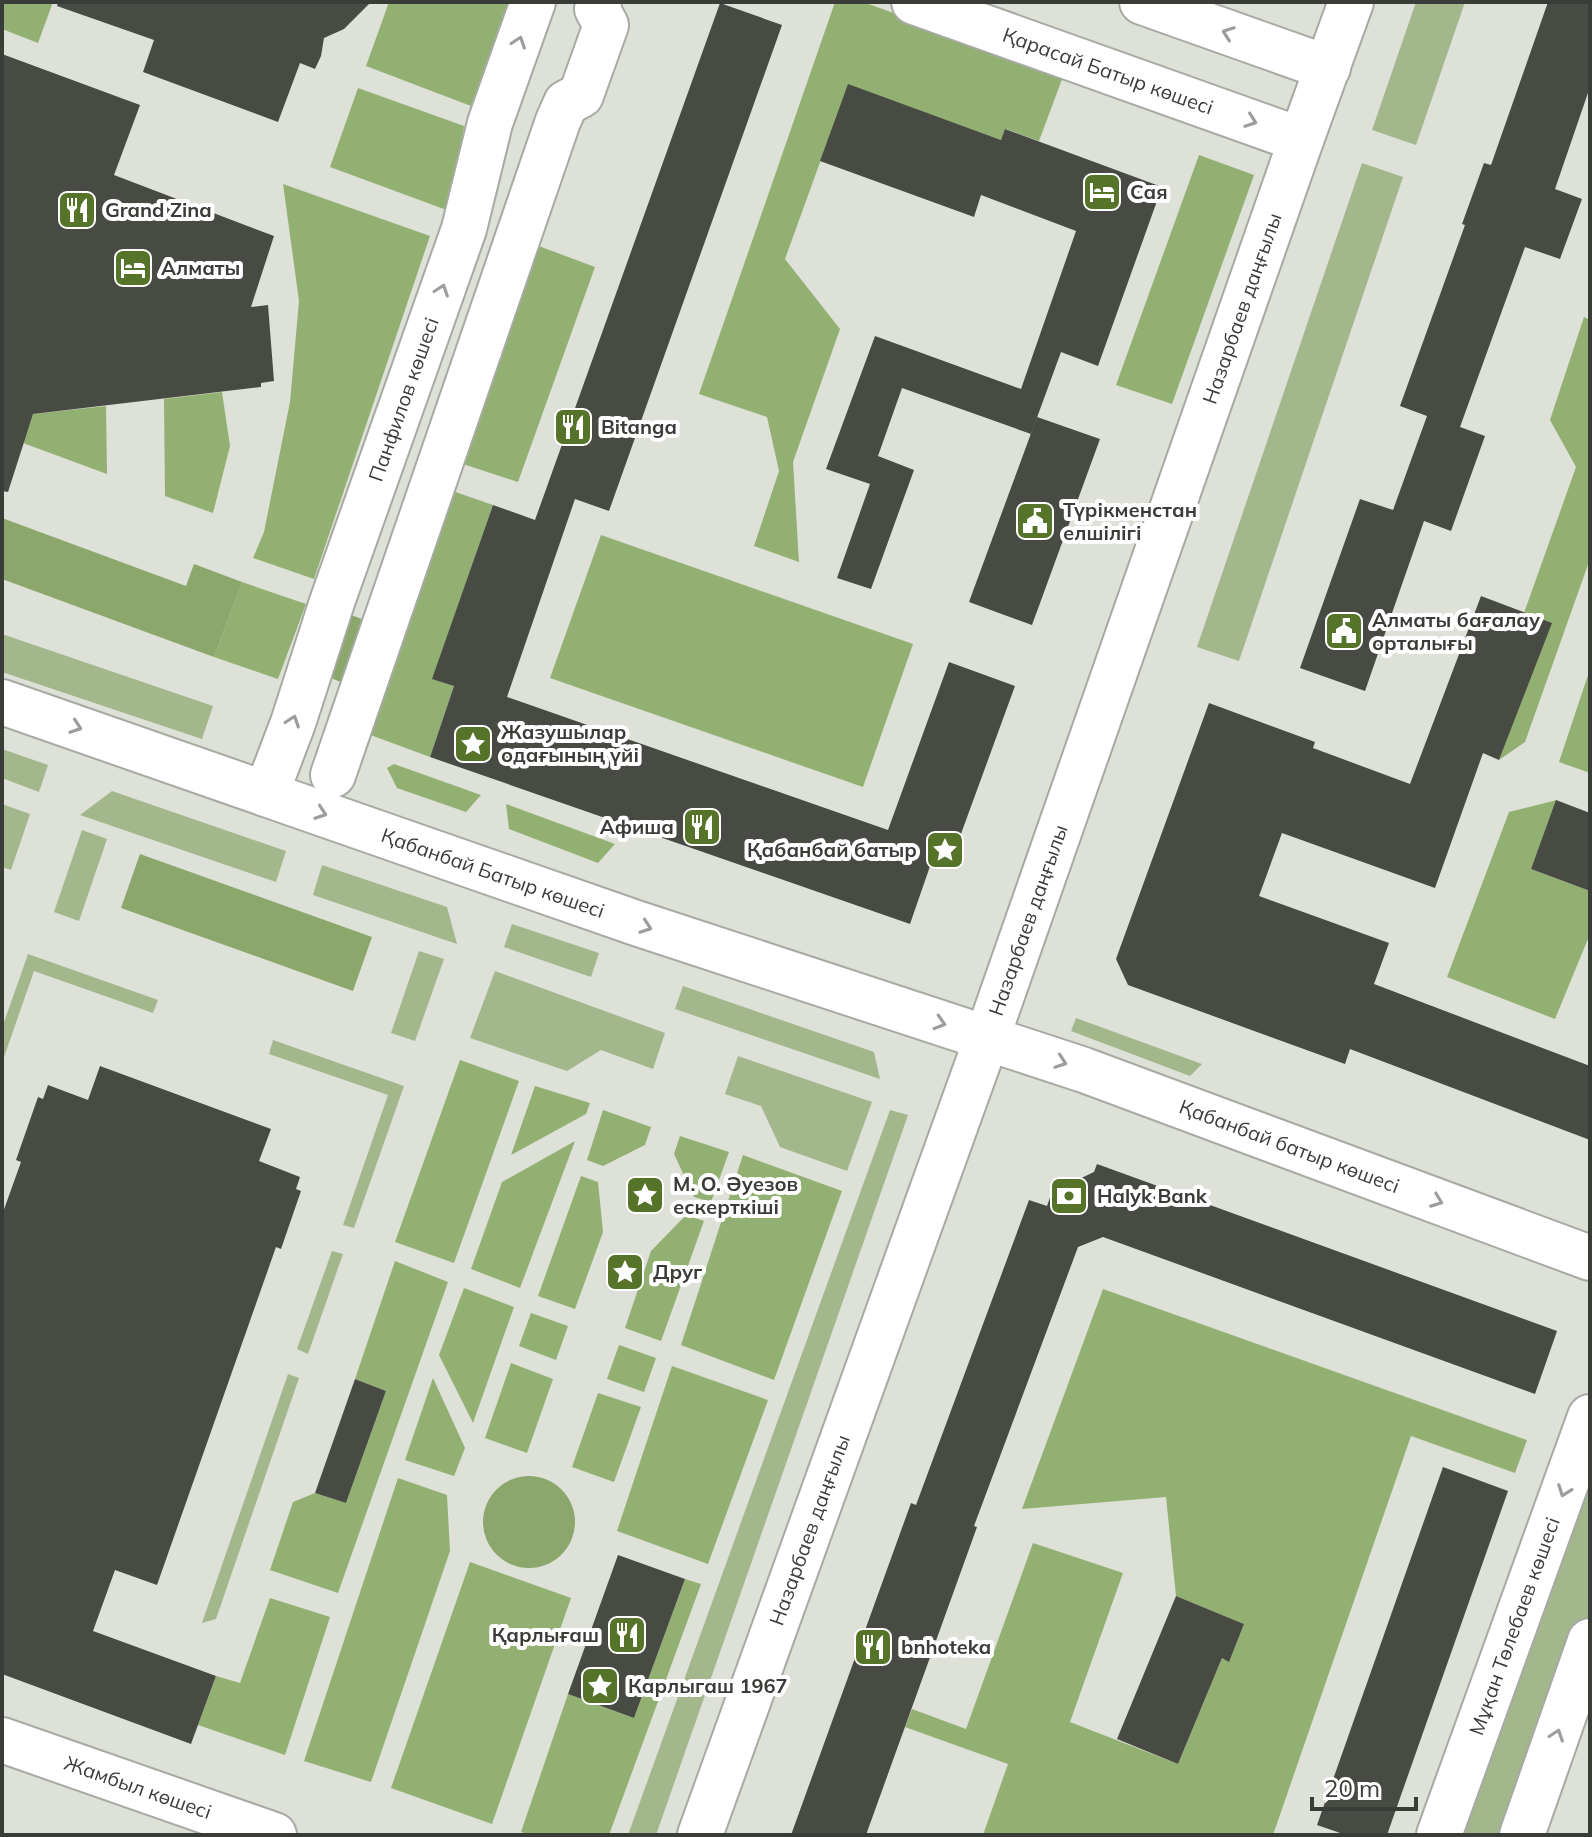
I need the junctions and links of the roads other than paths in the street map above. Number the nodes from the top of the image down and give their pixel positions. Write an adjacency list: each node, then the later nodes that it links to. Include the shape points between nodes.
1 (533, 2): 10 (street, Панфилов көшесі, one-way to 1, via 464,229 490,123)
2 (599, 2): 9 (street, via 606,25 581,95 566,103 558,121)
3 (914, 2): 7 (street, Қарасай Батыр көшесі, one-way to 7)
4 (1142, 2): 6 (street, one-way to 4)
5 (1351, 2): 6 (street, Назарбаев даңғылы)
6 (1328, 68): 7 (street, Назарбаев даңғылы)
7 (1301, 140): 11 (street, Назарбаев даңғылы)
8 (2, 702): 10 (street, Қабанбай Батыр көшесі, one-way to 10)
9 (333, 775)
10 (266, 794): 11 (street, Қабанбай Батыр көшесі, one-way to 11)
11 (987, 1038): 12 (street, Қабанбай батыр көшесі, one-way to 12); 17 (street, Назарбаев даңғылы)
12 (1590, 1258)
13 (1590, 1417): 18 (street, Мұқан Төлебаев көшесі, one-way to 18)
14 (1590, 1641): 19 (street, one-way to 14)
15 (2, 1740): 16 (street, Жамбыл көшесі)
16 (274, 1835)
17 (700, 1835)
18 (1439, 1835)
19 (1522, 1835)

